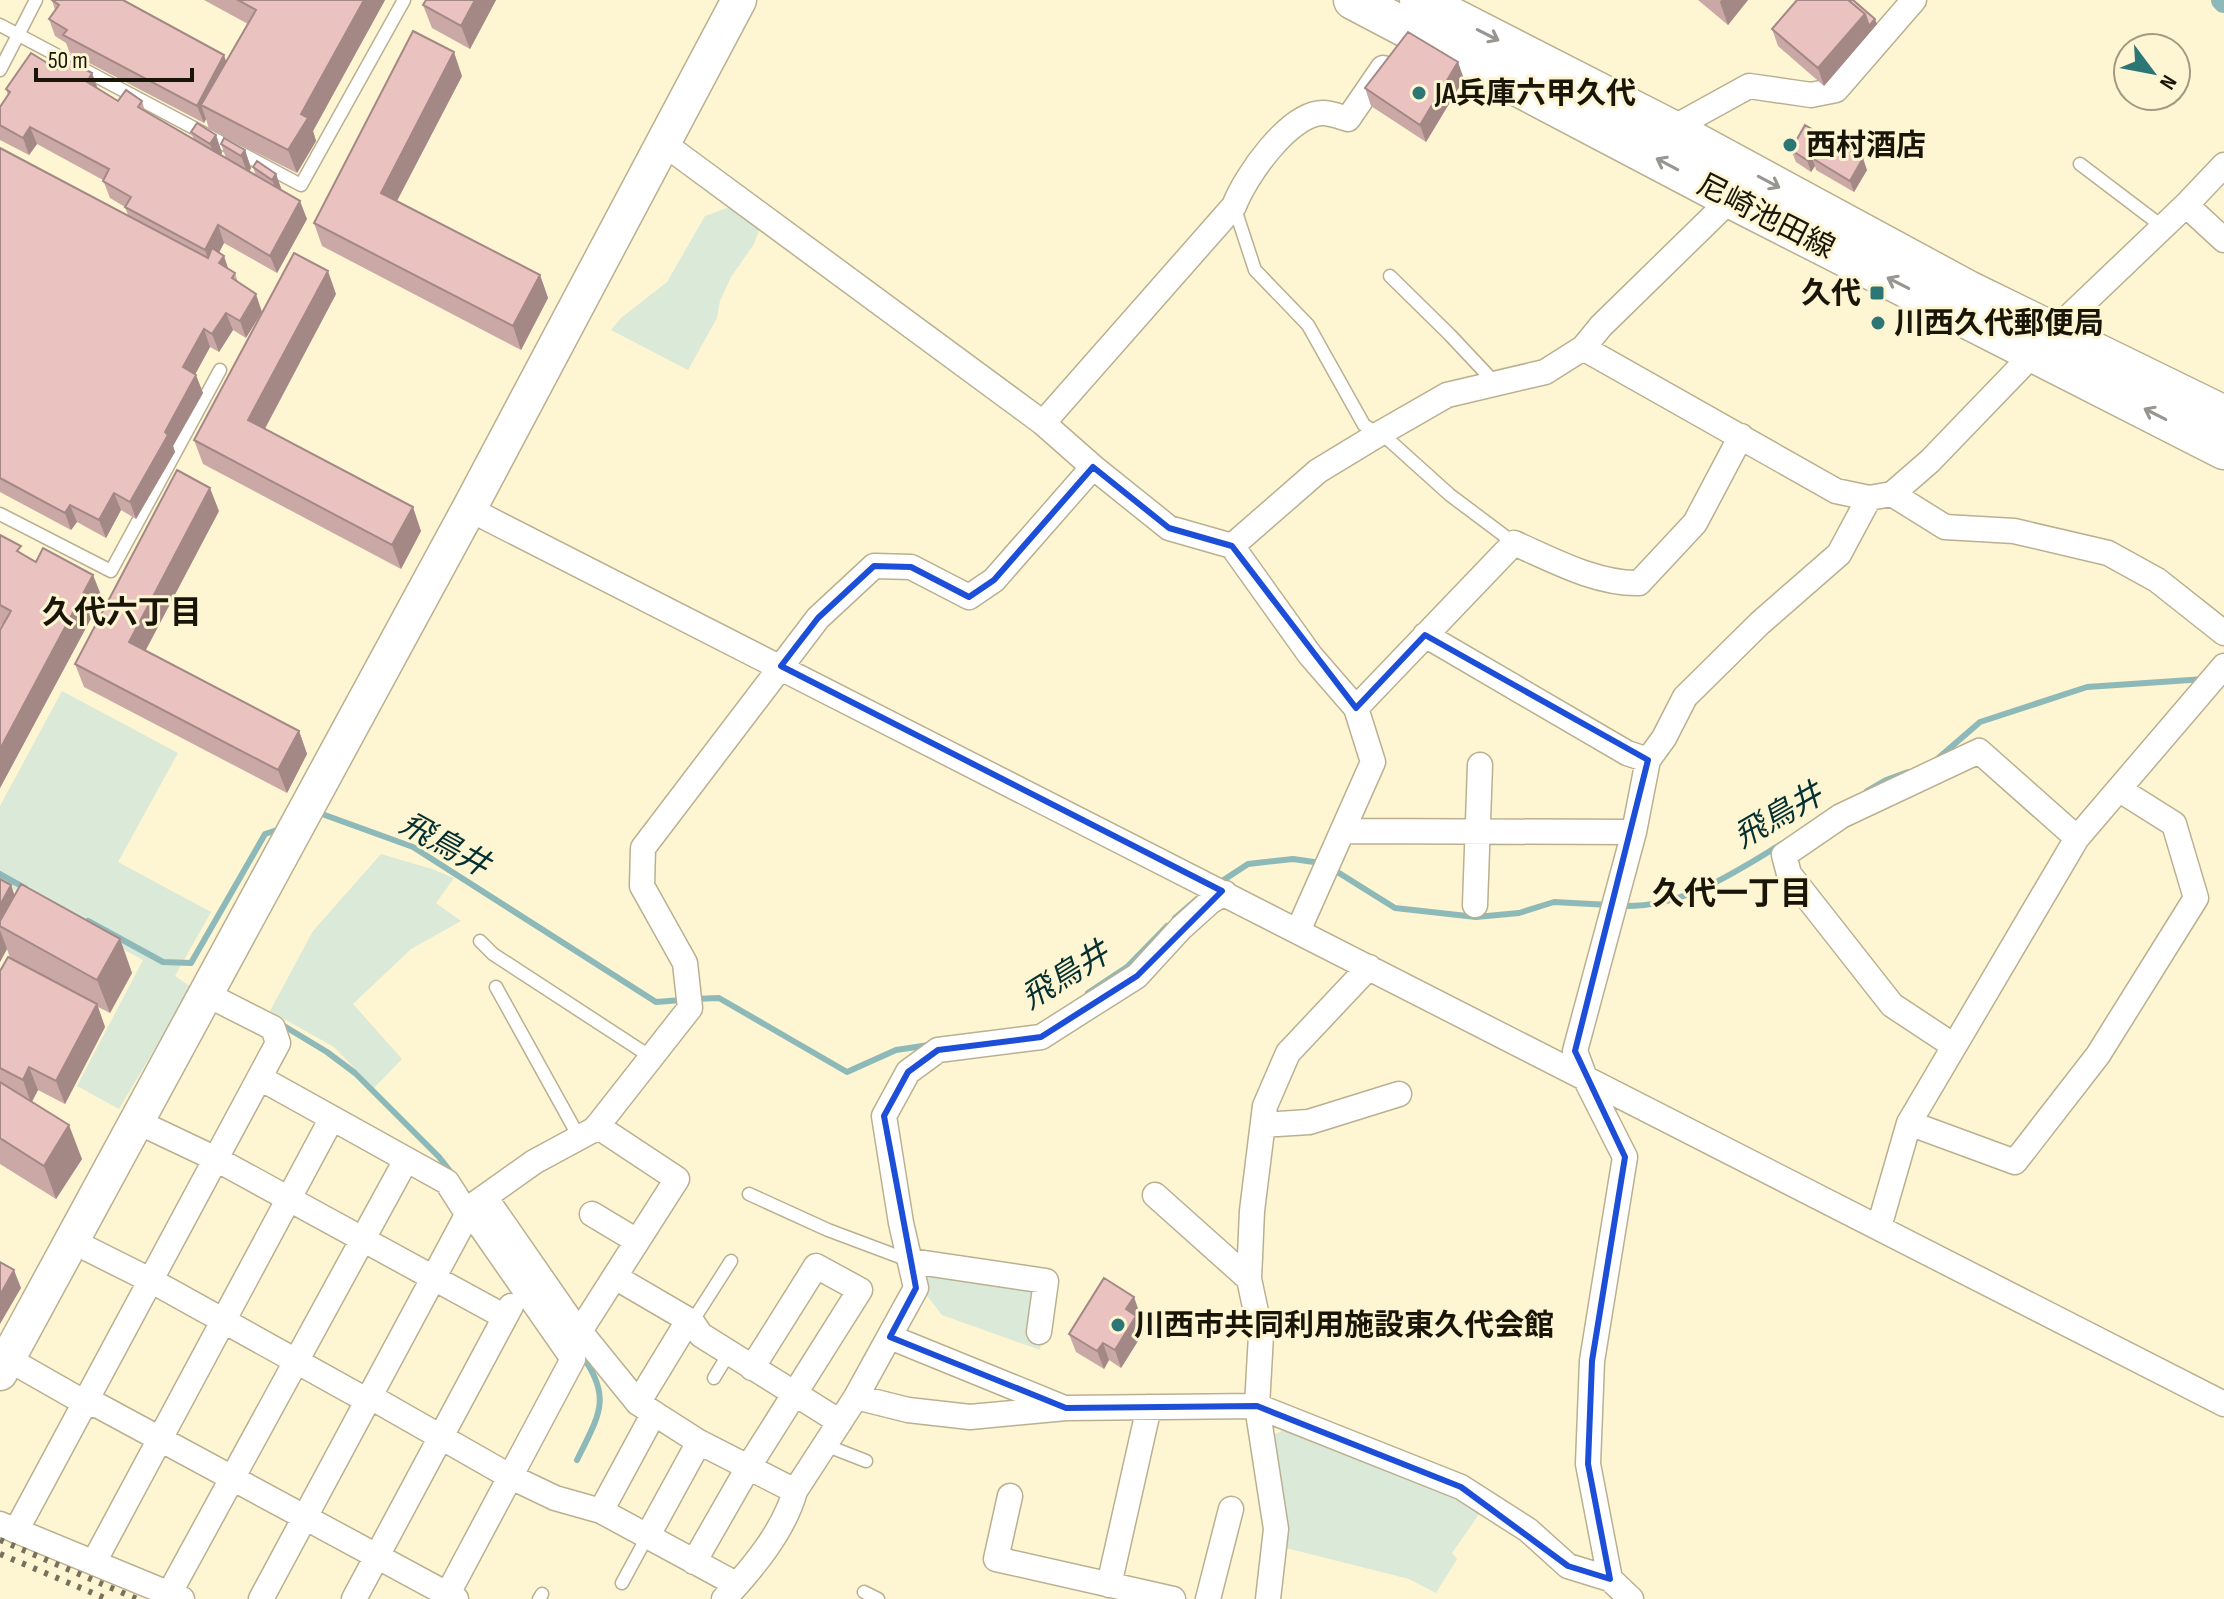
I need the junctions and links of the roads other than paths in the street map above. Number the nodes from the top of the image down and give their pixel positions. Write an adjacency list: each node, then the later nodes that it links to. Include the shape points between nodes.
1 (36, 0): 8 (lane)
2 (404, 0): 8 (lane, via 301,185)
3 (739, 0): 11 (street)
4 (1353, 0): 6 (main road, 尼崎池田線)
5 (1914, 0): 10 (street, via 1836,90 1811,95 1749,86)
6 (1427, 10): 10 (main road, 尼崎池田線, one-way to 10); 14 (main road, 尼崎池田線, one-way to 6); 16 (street, via 1348,119 1322,113 1287,129 1241,188)
7 (0, 25): 8 (lane)
8 (18, 35): 9 (lane)
9 (0, 70)
10 (1671, 129): 20 (main road, 尼崎池田線, one-way to 20, via 1968,290)
11 (663, 143): 25 (street); 31 (street)
12 (2080, 164): 17 (lane)
13 (2224, 165): 15 (street)
14 (1731, 199): 20 (main road, 尼崎池田線, one-way to 14); 21 (street)
15 (2186, 205): 17 (street); 18 (street)
16 (1234, 206): 25 (street); 26 (lane, via 1255,270 1308,325 1364,425)
17 (2163, 227): 20 (street)
18 (2224, 240)
19 (1390, 276): 23 (lane)
20 (2044, 341): 24 (main road, 尼崎池田線); 28 (main road, 尼崎池田線, one-way to 20); 30 (street, via 1930,461)
21 (1583, 348): 23 (street, via 1545,372); 27 (street)
22 (220, 370): 32 (lane, via 111,571)
23 (1497, 385): 26 (street, via 1447,395)
24 (2224, 415)
25 (1043, 423): 29 (street)
26 (1379, 434): 33 (lane); 34 (street, via 1318,471)
27 (1741, 436): 30 (street, via 1836,491); 33 (street, via 1695,523 1639,583 1623,584 1580,571)
28 (2224, 450)
29 (1093, 467): 34 (street, via 1169,528); 37 (street, via 994,580 969,597 911,567 874,566 818,618)
30 (1881, 496): 35 (street, via 1945,527 2014,531 2108,553 2157,580); 40 (street, via 1839,554 1685,697)
31 (469, 509): 37 (street); 53 (street)
32 (0, 514)
33 (1514, 543): 36 (street)
34 (1232, 546): 39 (street, via 1310,655)
35 (2224, 633)
36 (1425, 635): 39 (street); 40 (street, via 1614,746)
37 (781, 666): 47 (street); 55 (street, via 643,848 642,886 685,963 690,1008)
38 (2224, 666): 42 (street)
39 (1356, 708): 43 (street, via 1373,762)
40 (1648, 760): 45 (street)
41 (1480, 765): 44 (street)
42 (2120, 790): 46 (street); 61 (street, via 2174,824 2196,898 2107,1042 2015,1162)
43 (1343, 831): 44 (street); 49 (street)
44 (1477, 831): 45 (street); 48 (street)
45 (1634, 832): 57 (street, via 1575,1051)
46 (2077, 838): 54 (street); 54 (street, via 1979,751 1841,816 1784,855 1789,874 1892,1005)
47 (1225, 893): 49 (street); 77 (street, via 1181,928 1137,976 1041,1037 938,1050 908,1072 884,1116)
48 (1475, 905)
49 (1298, 931): 51 (street)
50 (480, 941): 55 (lane)
51 (1369, 967): 57 (street); 62 (street, via 1288,1053 1265,1106)
52 (496, 987): 63 (lane)
53 (206, 994): 56 (street, via 273,1028 278,1043); 60 (street)
54 (1954, 1046): 61 (street)
55 (651, 1057): 63 (street)
56 (260, 1078): 59 (street); 64 (street)
57 (1585, 1078): 72 (street); 126 (street, via 1625,1157 1592,1361 1588,1464)
58 (1399, 1094): 62 (street, via 1309,1122)
59 (332, 1118): 65 (street); 69 (street)
60 (138, 1122): 64 (street); 74 (street)
61 (1909, 1123): 72 (street)
62 (1263, 1125): 80 (street)
63 (588, 1132): 68 (street); 75 (street, via 677,1179)
64 (216, 1159): 69 (street); 81 (street)
65 (406, 1160): 71 (street, via 447,1182); 73 (street)
66 (749, 1194): 77 (lane)
67 (1155, 1195): 80 (street)
68 (485, 1197): 71 (street); 86 (street)
69 (288, 1198): 73 (street); 84 (street)
70 (592, 1214): 75 (street)
71 (468, 1215): 78 (street); 82 (street)
72 (1879, 1227): 98 (street)
73 (362, 1238): 78 (street); 90 (street)
74 (72, 1241): 81 (street); 91 (street)
75 (637, 1241): 79 (street)
76 (731, 1261): 85 (lane)
77 (911, 1261): 87 (street, via 1046,1281); 88 (street, via 916,1288)
78 (434, 1277): 83 (street); 95 (street)
79 (615, 1277): 85 (street); 86 (street)
80 (1249, 1279): 99 (street, via 1261,1335)
81 (152, 1281): 84 (street); 97 (street)
82 (522, 1286): 83 (street); 110 (street, via 573,1359)
83 (505, 1317): 104 (street)
84 (222, 1320): 90 (street); 105 (street)
85 (692, 1322): 89 (street, via 701,1335); 101 (street, via 683,1329)
86 (580, 1331): 101 (street)
87 (1039, 1332)
88 (890, 1337): 96 (street); 102 (street)
89 (729, 1353): 92 (street); 93 (lane)
90 (294, 1360): 95 (street, via 359,1396); 111 (street)
91 (4, 1366): 97 (street)
92 (752, 1368): 94 (street); 94 (street, via 811,1263 860,1290)
93 (714, 1378)
94 (794, 1394): 103 (street); 109 (street)
95 (369, 1396): 104 (street); 116 (street)
96 (856, 1397): 102 (street, via 970,1417); 103 (street)
97 (87, 1404): 105 (street); 117 (street)
98 (2224, 1404)
99 (1257, 1406): 100 (street); 126 (street, via 1461,1487 1528,1530 1568,1566); 134 (street, via 1276,1529)
100 (1149, 1407): 102 (street); 123 (street)
101 (646, 1408): 106 (street); 115 (street)
102 (1066, 1408)
103 (840, 1422): 107 (street)
104 (441, 1437): 110 (street); 119 (street)
105 (159, 1439): 111 (street); 120 (street)
106 (699, 1442): 109 (street); 118 (street)
107 (825, 1445): 108 (lane); 112 (street)
108 (866, 1461)
109 (749, 1466): 112 (street); 121 (street)
110 (511, 1477): 115 (street, via 555,1498); 128 (street)
111 (230, 1479): 116 (street); 127 (street)
112 (795, 1491): 124 (street, via 761,1554)
113 (1010, 1496): 123 (street, via 996,1559)
114 (1231, 1509): 133 (street)
115 (601, 1511): 118 (street)
116 (304, 1517): 119 (street); 129 (street)
117 (8, 1528): 120 (street)
118 (647, 1537): 121 (street); 122 (lane)
119 (377, 1556): 128 (street); 130 (street)
120 (94, 1562): 127 (street)
121 (694, 1562): 124 (street)
122 (622, 1583)
123 (1109, 1585): 132 (street)
124 (730, 1591)
125 (864, 1592): 131 (lane)
126 (1619, 1592)
127 (175, 1596)
128 (450, 1597)
129 (261, 1599)
130 (354, 1599)
131 (878, 1599)
132 (1173, 1599)
133 (1208, 1599)
134 (1268, 1599)

